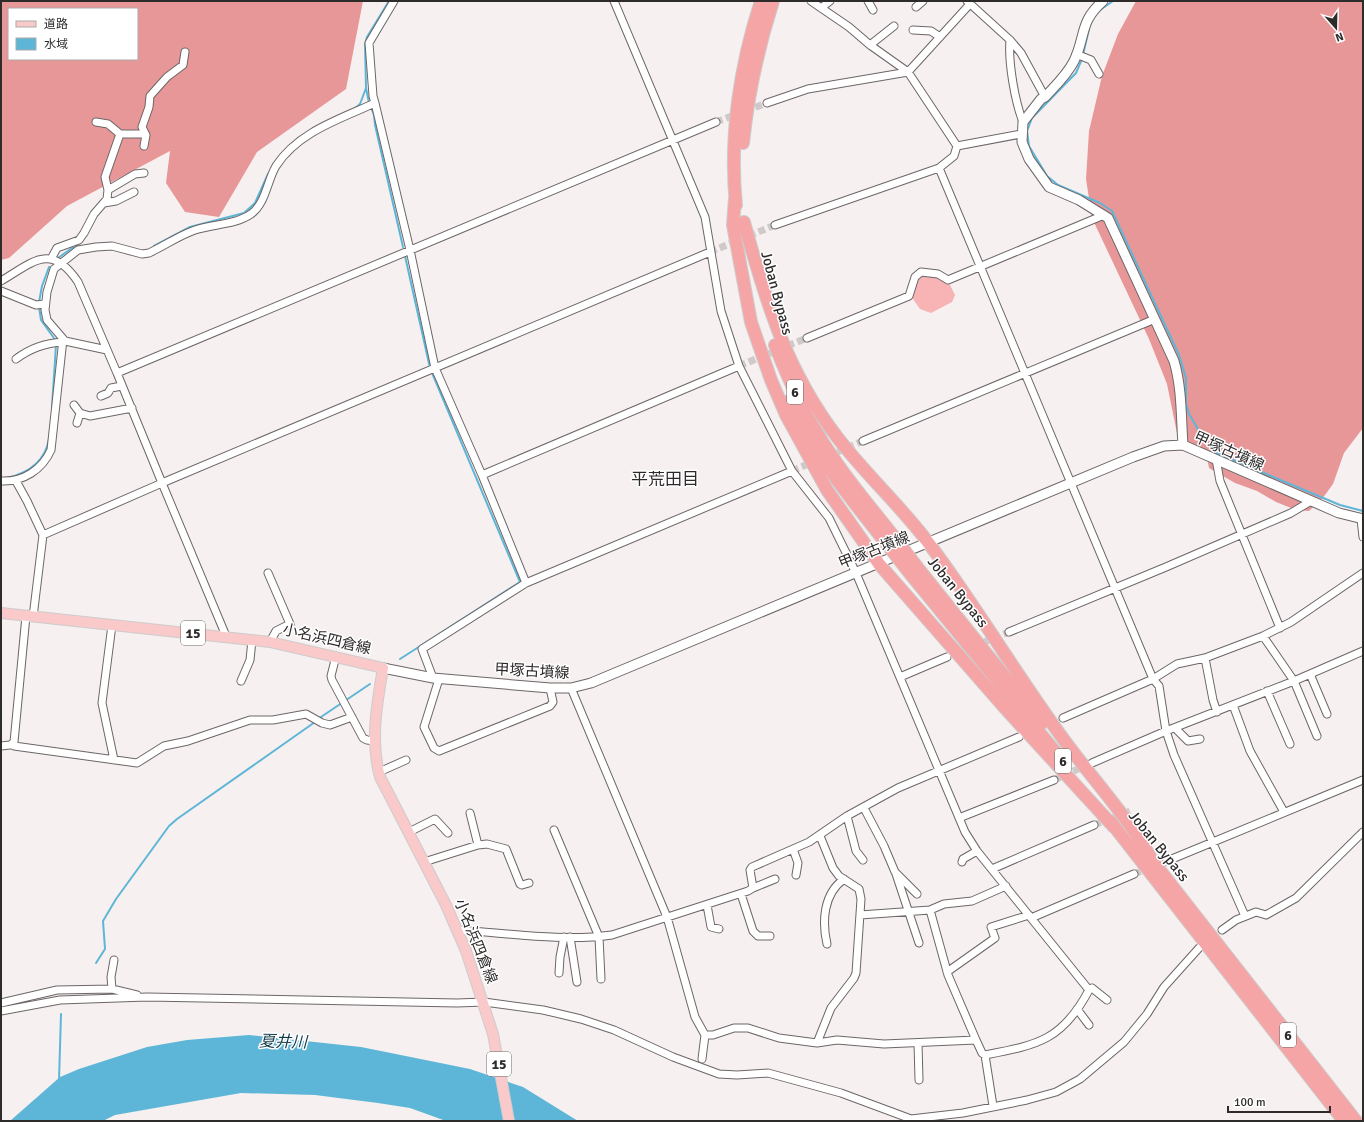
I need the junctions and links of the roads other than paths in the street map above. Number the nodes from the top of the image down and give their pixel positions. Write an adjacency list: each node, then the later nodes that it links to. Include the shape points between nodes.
1 (394, 1): 25 (street, via 369,43 373,96)
2 (614, 1): 32 (street)
3 (761, 1): 39 (highway, Joban Bypass / 6, via 749,42 738,102 734,152)
4 (773, 1): 42 (highway, Joban Bypass / 6, via 760,41 747,102 741,157)
5 (811, 1): 12 (street)
6 (830, 1): 12 (street)
7 (868, 1): 13 (street)
8 (922, 1): 11 (street)
9 (1102, 1): 20 (main road, via 1088,17)
10 (969, 3): 16 (street); 17 (street)
11 (916, 7)
12 (821, 8): 18 (street)
13 (873, 10)
14 (894, 26): 18 (street)
15 (913, 30): 16 (street, via 931,31)
16 (940, 37): 21 (street)
17 (1010, 40): 23 (street); 28 (street, via 1009,52)
18 (870, 45): 21 (street)
19 (185, 52): 30 (street, via 183,65 167,77 150,96 150,107 142,127)
20 (1080, 55): 22 (street, via 1094,63); 23 (main road)
21 (908, 72): 24 (street, via 808,89); 34 (street)
22 (1099, 74)
23 (1045, 97): 28 (main road)
24 (767, 103)
25 (371, 104): 44 (street); 47 (street, via 316,130 291,147 276,168 259,206 243,219 194,230 149,253 142,254 106,245 78,250)
26 (96, 122): 29 (street, via 108,124)
27 (716, 122): 32 (street)
28 (1023, 122): 31 (main road)
29 (120, 134): 30 (street); 37 (street, via 105,177)
30 (144, 134): 33 (street)
31 (1021, 134): 34 (street); 41 (main road, via 1029,160 1049,187 1079,200)
32 (673, 139): 44 (street); 45 (street, via 705,217)
33 (144, 146)
34 (957, 146): 35 (street, via 954,156)
35 (939, 168): 43 (street); 48 (street)
36 (144, 173): 37 (street, via 135,174)
37 (108, 190): 40 (street)
38 (134, 192): 40 (street, via 116,201)
39 (735, 198): 81 (highway, Joban Bypass / 6, via 748,285 758,322 780,381 795,414 850,498); 83 (highway, via 733,224 748,311 771,380 786,415 817,473)
40 (104, 203): 46 (street, via 94,214 79,240 57,248)
41 (1104, 215): 48 (street); 52 (main road, via 1119,240)
42 (744, 222): 81 (highway, Joban Bypass / 6, via 766,322 785,371 804,410 832,456); 82 (highway, via 767,306 807,393 829,427 857,462)
43 (774, 225)
44 (410, 250): 58 (street); 59 (street)
45 (710, 252): 57 (street, via 722,311); 58 (street)
46 (51, 259): 47 (street); 49 (street, via 36,260)
47 (60, 263): 51 (street, via 54,269); 55 (street, via 78,282)
48 (979, 266): 53 (street, via 948,280 938,274 921,272 915,277 909,296); 60 (street)
49 (1, 281)
50 (1, 291): 51 (street)
51 (41, 304): 54 (street)
52 (1155, 318): 60 (street); 68 (main road, via 1179,376)
53 (807, 338)
54 (59, 342): 55 (street); 56 (street, via 29,350); 73 (street, via 55,428 51,450 38,468)
55 (107, 350): 59 (street)
56 (16, 359)
57 (739, 366): 70 (street); 71 (street)
58 (432, 369): 71 (street); 74 (street)
59 (117, 373): 61 (street)
60 (1026, 374): 67 (street); 75 (street)
61 (122, 386): 62 (street, via 111,388 108,393); 64 (street)
62 (101, 396)
63 (74, 405): 65 (street)
64 (132, 408): 65 (street, via 97,415 85,416); 74 (street)
65 (80, 413): 66 (street)
66 (77, 422)
67 (863, 441)
68 (1183, 445): 69 (main road, 甲塚古墳線); 75 (main road, 甲塚古墳線, via 1164,446)
69 (1216, 459): 76 (main road, 甲塚古墳線); 78 (street, via 1220,481)
70 (792, 471): 86 (street, via 829,518); 88 (street)
71 (482, 475): 88 (street)
72 (1, 481): 73 (street)
73 (16, 481): 79 (street)
74 (162, 483): 79 (street); 95 (street)
75 (1070, 484): 82 (main road, 甲塚古墳線); 89 (street)
76 (1311, 501): 77 (main road, 甲塚古墳線); 78 (street, via 1291,513)
77 (1362, 519): 80 (street)
78 (1241, 534): 89 (street); 93 (street)
79 (43, 535): 91 (street)
80 (1363, 537)
81 (890, 541): 84 (highway, Joban Bypass / 6, bridge)
82 (929, 543): 83 (main road, 甲塚古墳線); 154 (highway, via 1066,743 1143,843)
83 (879, 564): 86 (main road, 甲塚古墳線); 140 (highway, via 1004,707)
84 (913, 569): 140 (highway, Joban Bypass / 6); 154 (highway, Joban Bypass / 6)
85 (268, 573): 98 (street, via 290,624 276,631)
86 (856, 573): 105 (street); 111 (main road, 甲塚古墳線, via 591,684)
87 (1363, 573): 93 (street, via 1308,612)
88 (526, 583): 106 (street, via 422,649)
89 (1114, 588): 94 (street); 107 (street)
90 (1, 613): 91 (main road, 小名浜四倉線 / 15)
91 (29, 616): 92 (main road, 小名浜四倉線 / 15); 124 (street)
92 (112, 625): 95 (main road, 小名浜四倉線 / 15); 127 (street, via 102,703)
93 (1280, 628): 96 (street)
94 (1009, 632)
95 (226, 636): 97 (main road, 小名浜四倉線 / 15)
96 (1262, 636): 102 (street); 109 (street)
97 (252, 640): 98 (main road, 小名浜四倉線 / 15); 108 (street, via 250,660)
98 (270, 642): 100 (main road, 小名浜四倉線 / 15)
99 (1363, 651): 104 (street)
100 (336, 656): 103 (main road, 小名浜四倉線 / 15); 116 (street, via 331,676)
101 (947, 657): 105 (street)
102 (1205, 658): 107 (street, via 1177,664); 114 (street)
103 (383, 668): 106 (main road, 甲塚古墳線); 123 (main road, 小名浜四倉線 / 15, via 378,699)
104 (1310, 674): 109 (street); 115 (street)
105 (900, 677): 130 (street)
106 (436, 678): 110 (main road, 甲塚古墳線); 110 (street, via 424,727 434,748 439,751 550,706 553,702)
107 (1153, 679): 117 (street); 119 (street, via 1160,692)
108 (241, 681)
109 (1294, 681): 112 (street); 120 (street)
110 (550, 688): 111 (main road, 甲塚古墳線)
111 (571, 688): 172 (street)
112 (1267, 691): 113 (street); 125 (street)
113 (1233, 705): 114 (street); 135 (street, via 1250,751)
114 (1217, 712): 118 (street)
115 (1327, 714)
116 (352, 717): 123 (street, via 363,738); 127 (street, via 330,725 301,714 273,720 250,720 188,741 164,746 151,752 141,762)
117 (1063, 718)
118 (1175, 728): 119 (street); 122 (street, via 1188,741)
119 (1166, 731): 129 (street); 146 (street, via 1190,794)
120 (1317, 736)
121 (1020, 737): 130 (street)
122 (1200, 739)
123 (376, 741): 131 (main road, 小名浜四倉線 / 15)
124 (12, 744): 126 (street); 127 (street)
125 (1290, 744)
126 (1, 746)
127 (114, 760)
128 (406, 760): 131 (street)
129 (1092, 763)
130 (939, 770): 134 (street, via 898,788); 138 (street)
131 (379, 772): 142 (main road, 小名浜四倉線 / 15)
132 (1054, 780): 138 (street)
133 (1363, 780): 135 (street)
134 (864, 808): 137 (street); 156 (street)
135 (1284, 812): 146 (street)
136 (470, 813): 147 (street)
137 (847, 816): 145 (street); 150 (street, via 856,851)
138 (959, 818): 149 (street)
139 (1094, 826): 155 (street)
140 (1114, 827): 182 (highway, Joban Bypass / 6)
141 (554, 830): 178 (street)
142 (409, 832): 144 (street, via 435,819); 152 (main road, 小名浜四倉線 / 15)
143 (1363, 832): 171 (street, via 1296,898 1266,916 1256,912)
144 (448, 833)
145 (820, 836): 148 (street); 160 (street, via 833,868)
146 (1213, 841): 151 (street); 171 (street)
147 (478, 845): 152 (street); 161 (street, via 487,844 506,849 520,884)
148 (793, 849): 158 (street, via 798,863); 163 (street, via 752,867 750,870)
149 (977, 851): 153 (street); 155 (street)
150 (863, 860)
151 (1167, 861)
152 (424, 862): 174 (main road, 小名浜四倉線 / 15)
153 (962, 862)
154 (1155, 865): 182 (highway, Joban Bypass / 6)
155 (992, 869): 162 (street)
156 (895, 872): 165 (street); 168 (street)
157 (1134, 874): 170 (street)
158 (796, 875)
159 (775, 879): 163 (street)
160 (844, 879): 169 (street, via 859,889); 180 (street, via 833,889 828,901 824,927)
161 (529, 883)
162 (1006, 886): 167 (street, via 972,901 944,904); 170 (street)
163 (753, 888): 164 (street)
164 (741, 894): 166 (street); 176 (street, via 753,931 758,936)
165 (918, 894)
166 (707, 904): 172 (street); 173 (street, via 711,927)
167 (930, 910): 168 (street); 184 (street)
168 (908, 911): 169 (street); 179 (street)
169 (860, 915): 199 (street, via 856,973 831,1008)
170 (1030, 916): 184 (street, via 991,927 995,938); 194 (street, via 1089,990)
171 (1245, 916): 175 (street)
172 (667, 917): 178 (street); 197 (street, via 695,1017)
173 (719, 929)
174 (458, 930): 177 (street); 193 (main road, 小名浜四倉線 / 15)
175 (1222, 930)
176 (770, 936)
177 (567, 937): 178 (street); 185 (street, via 560,957); 187 (street)
178 (599, 937): 186 (street)
179 (919, 943)
180 (827, 944)
181 (1199, 948): 204 (street, via 1164,987 1147,1014 1124,1042 1080,1079 1056,1092)
182 (1216, 952): 206 (highway, Joban Bypass / 6); 207 (highway, Joban Bypass / 6)
183 (114, 960): 189 (street)
184 (947, 972): 198 (street)
185 (559, 973)
186 (601, 979)
187 (577, 982)
188 (1092, 988): 191 (street)
189 (112, 989): 190 (street); 192 (street, via 57,990)
190 (147, 997): 193 (street); 195 (street, via 60,1000)
191 (1107, 1000)
192 (1, 1003)
193 (485, 1004): 204 (street, via 543,1010 580,1019 614,1030 673,1057 719,1074 768,1074 841,1093 911,1119 962,1113); 205 (main road, 小名浜四倉線 / 15)
194 (1077, 1009): 196 (street); 201 (street, via 1058,1031 1034,1044)
195 (1, 1011)
196 (1090, 1025)
197 (706, 1035): 199 (street, via 734,1028 748,1028 779,1038); 202 (street)
198 (976, 1040): 200 (street); 201 (street)
199 (817, 1043): 200 (street, via 837,1040 884,1044)
200 (918, 1043): 203 (street)
201 (985, 1055): 204 (street)
202 (702, 1058)
203 (919, 1080)
204 (993, 1106)
205 (509, 1121)
206 (1344, 1121)
207 (1356, 1121)

